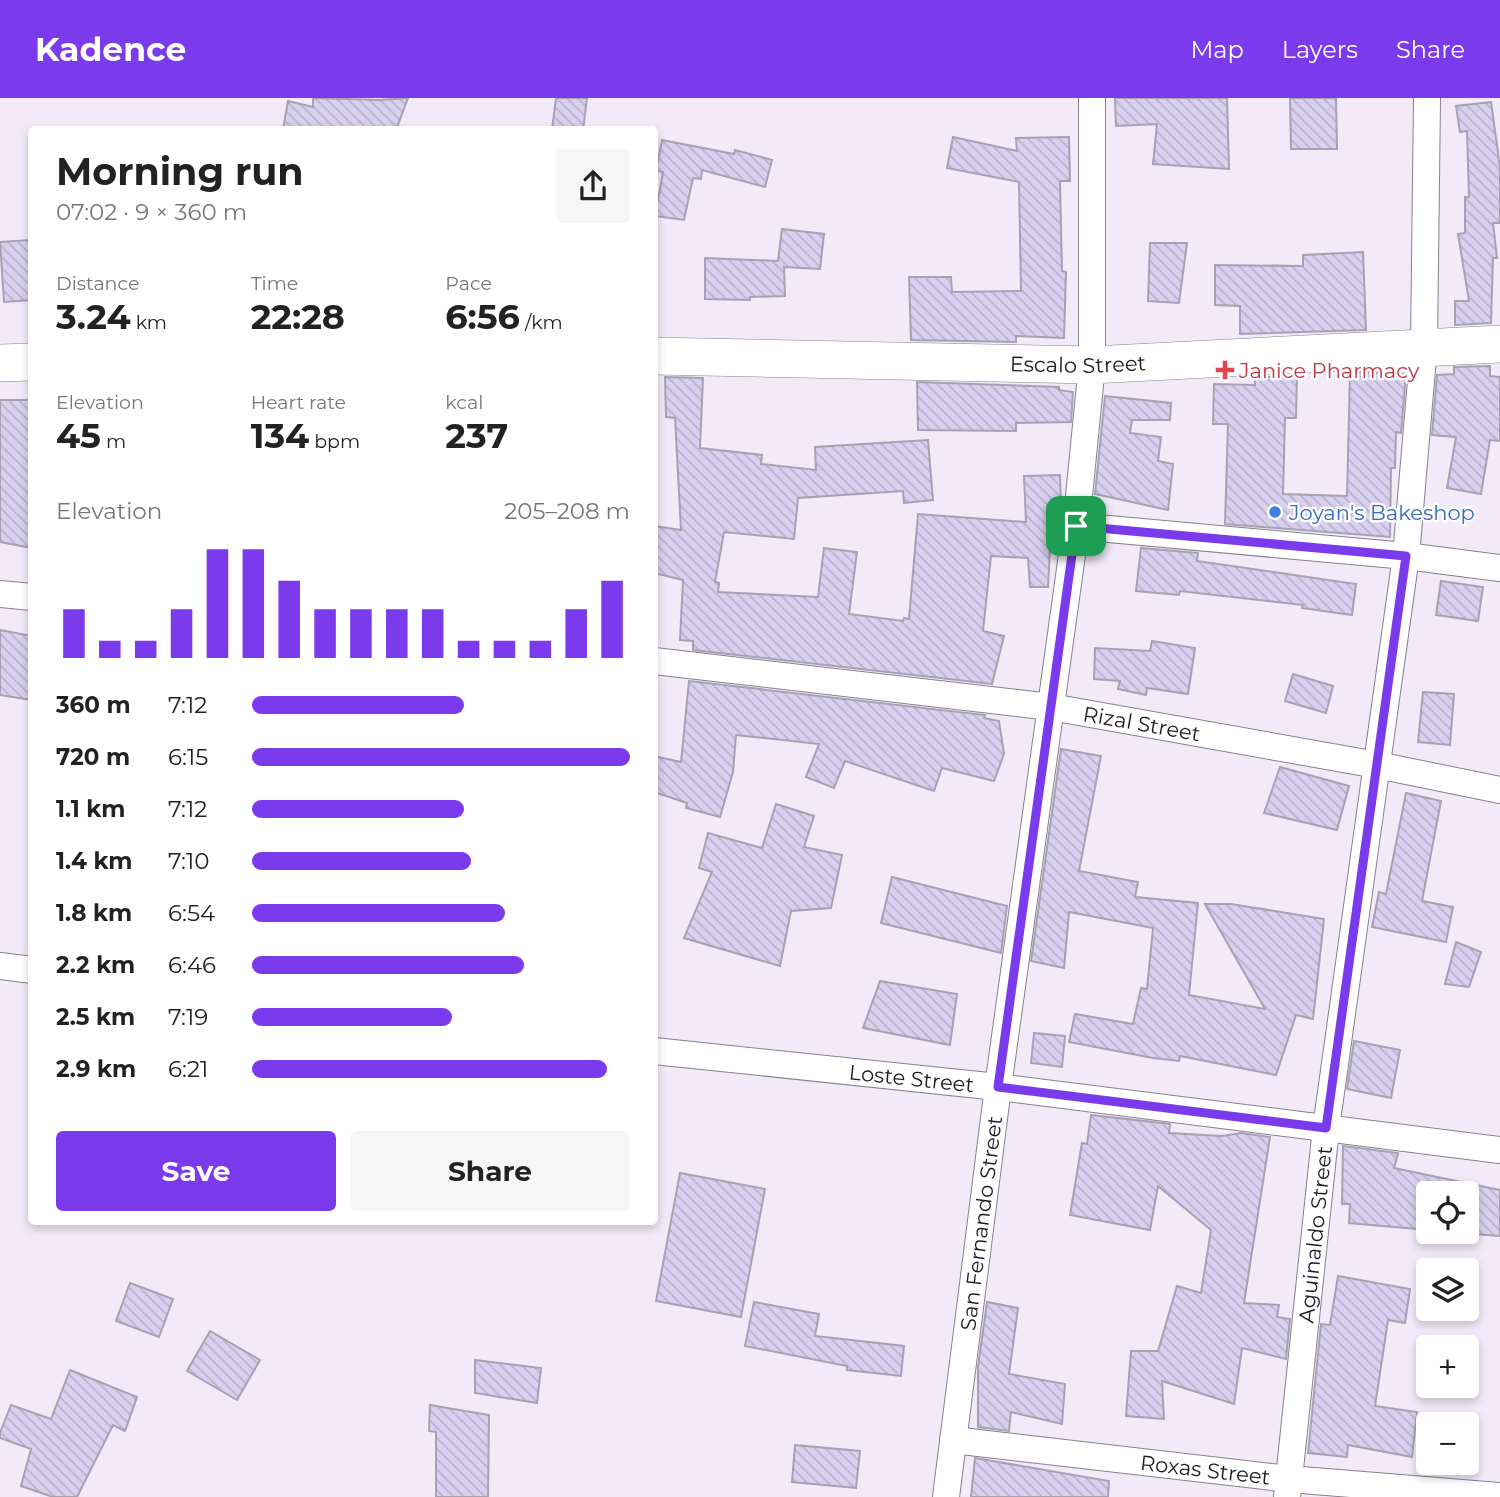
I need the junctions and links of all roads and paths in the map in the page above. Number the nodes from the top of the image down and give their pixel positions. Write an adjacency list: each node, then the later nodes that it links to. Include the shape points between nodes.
1 (1092, 98): 8 (street, San Fernando Street)
2 (1427, 98): 4 (street, Aguinaldo Street)
3 (1500, 344): 4 (street, Escalo Street)
4 (1424, 346): 8 (street, Escalo Street); 10 (street, Aguinaldo Street)
5 (658, 356): 8 (street, Escalo Street)
6 (28, 362): 7 (street)
7 (0, 363)
8 (1092, 365): 9 (street, San Fernando Street)
9 (1076, 526): 10 (street); 15 (street, San Fernando Street)
10 (1406, 556): 11 (street); 16 (street, Aguinaldo Street)
11 (1500, 568)
12 (0, 594): 13 (street)
13 (28, 597)
14 (658, 662): 15 (street, Rizal Street)
15 (1051, 707): 16 (street, Rizal Street); 21 (street, San Fernando Street)
16 (1377, 765): 17 (street, Rizal Street); 22 (street, Aguinaldo Street)
17 (1500, 790)
18 (0, 966): 19 (street)
19 (28, 970)
20 (658, 1051): 21 (street, Loste Street)
21 (998, 1087): 22 (street, Loste Street); 24 (street, San Fernando Street)
22 (1326, 1128): 23 (street, Loste Street); 25 (street, Aguinaldo Street)
23 (1500, 1150)
24 (953, 1440): 25 (street, Roxas Street); 27 (street, San Fernando Street)
25 (1288, 1488): 26 (street, Roxas Street)
26 (1500, 1496)
27 (946, 1497)

